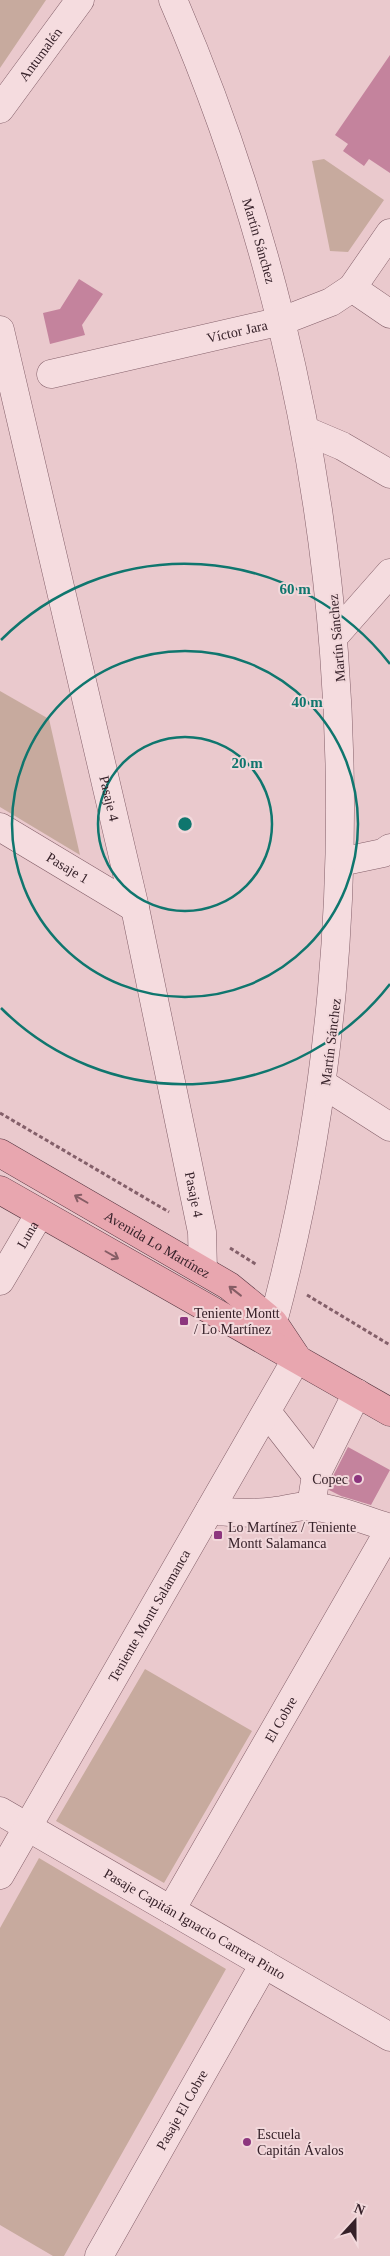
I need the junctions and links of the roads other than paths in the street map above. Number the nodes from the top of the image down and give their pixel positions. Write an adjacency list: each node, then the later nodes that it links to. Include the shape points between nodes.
1 (80, 0): 3 (street, Antumalén)
2 (173, 0): 7 (street, Martín Sánchez, via 233,157)
3 (0, 109)
4 (390, 233): 5 (street, Víctor Jara)
5 (352, 288): 6 (street); 7 (street, Víctor Jara, via 331,302)
6 (390, 314)
7 (282, 321): 9 (street, Víctor Jara); 10 (street, Martín Sánchez)
8 (0, 330): 17 (street, Pasaje 4)
9 (51, 374)
10 (309, 432): 11 (street, via 342,446); 13 (street, Martín Sánchez, via 323,511)
11 (390, 474)
12 (390, 573): 13 (street)
13 (338, 632): 16 (street, Martín Sánchez, via 343,708)
14 (0, 827): 17 (street, Pasaje 1)
15 (390, 848): 16 (street)
16 (345, 861): 18 (street, Martín Sánchez, via 335,1011)
17 (135, 908): 23 (street, Pasaje 4, via 202,1232)
18 (326, 1086): 19 (street); 25 (street, Martín Sánchez, via 303,1210)
19 (390, 1128)
20 (0, 1153): 23 (main road, Avenida Lo Martínez, one-way to 20)
21 (0, 1190): 22 (main road, Avenida Lo Martínez)
22 (40, 1213): 24 (street, Luna); 26 (main road, Avenida Lo Martínez, one-way to 26)
23 (203, 1270): 25 (main road, Avenida Lo Martínez, one-way to 23, via 230,1286)
24 (0, 1281)
25 (273, 1322): 26 (main road, Avenida Lo Martínez)
26 (297, 1358): 27 (main road, Avenida Lo Martínez); 28 (street, Teniente Montt Salamanca)
27 (357, 1393): 29 (main road, Avenida Lo Martínez); 30 (street)
28 (267, 1412): 30 (street); 32 (street, Teniente Montt Salamanca)
29 (390, 1412)
30 (316, 1475): 31 (street)
31 (311, 1506): 32 (street, via 258,1513); 33 (street)
32 (210, 1510): 35 (street, Teniente Montt Salamanca)
33 (390, 1528): 37 (street, El Cobre)
34 (0, 1811): 35 (street, Pasaje Capitán Ignacio Carrera Pinto)
35 (28, 1827): 36 (street, Teniente Montt Salamanca); 37 (street, Pasaje Capitán Ignacio Carrera Pinto)
36 (0, 1874)
37 (170, 1910): 38 (street, Pasaje Capitán Ignacio Carrera Pinto)
38 (264, 1964): 39 (street, Pasaje Capitán Ignacio Carrera Pinto); 40 (street, Pasaje El Cobre)
39 (390, 2037)
40 (99, 2256)

